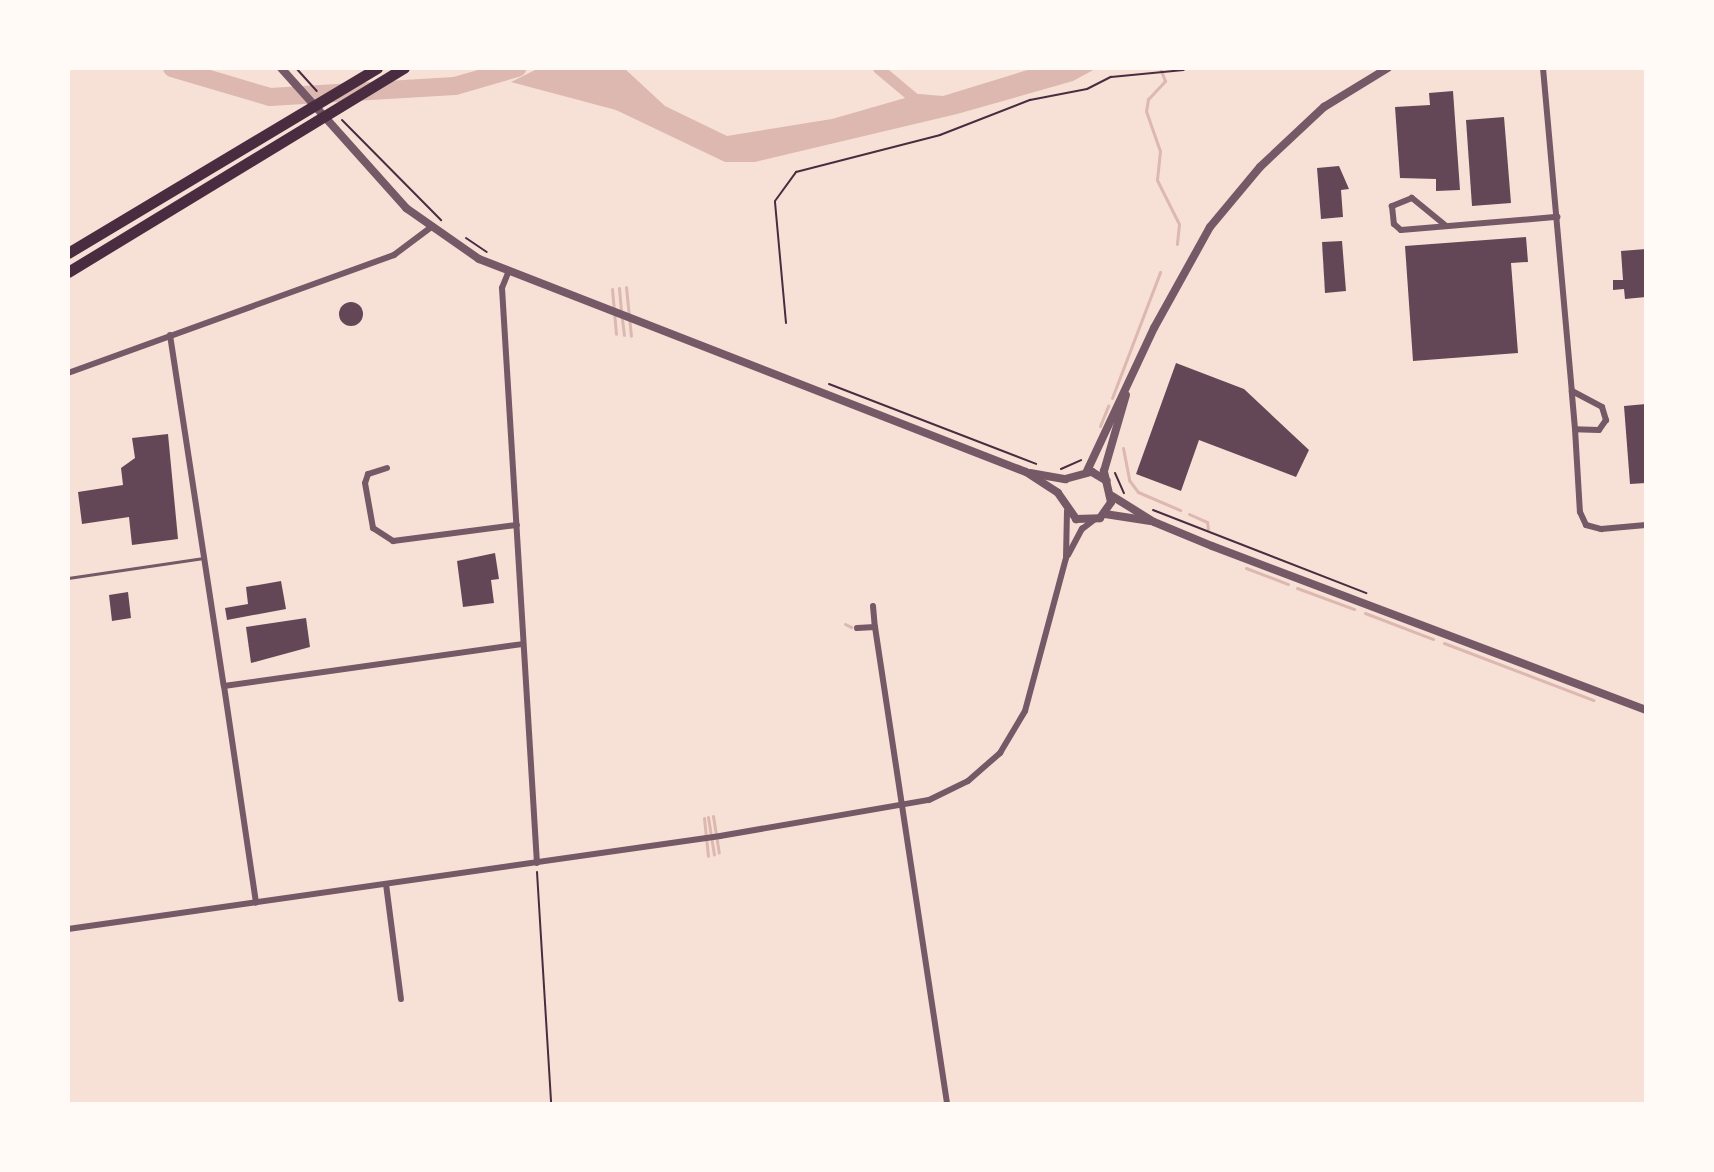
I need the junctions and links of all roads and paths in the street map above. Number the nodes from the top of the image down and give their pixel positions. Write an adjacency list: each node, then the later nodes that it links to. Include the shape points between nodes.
1 (281, 68): 8 (street)
2 (296, 68): 8 (path)
3 (377, 68): 15 (highway)
4 (404, 68): 17 (highway)
5 (1388, 68): 24 (street, via 1324,107 1260,167 1210,227 1154,328)
6 (1543, 68): 10 (street)
7 (1184, 70): 19 (path, via 1111,77 1087,89 1030,100 940,135 796,172 775,201)
8 (303, 82): 13 (street, via 356,152)
9 (365, 147): 11 (path)
10 (1557, 217): 12 (street); 23 (street)
11 (447, 225)
12 (1445, 225): 12 (street, via 1401,230 1394,224 1392,206 1412,198)
13 (430, 228): 18 (street); 20 (street, via 394,255)
14 (462, 235): 16 (path)
15 (68, 253)
16 (499, 257)
17 (68, 272)
18 (508, 273): 32 (street); 43 (street, via 502,288)
19 (786, 323)
20 (170, 335): 21 (street); 45 (street)
21 (68, 373)
22 (818, 380): 28 (path)
23 (1572, 391): 25 (street); 25 (street, via 1591,399 1606,415 1595,432)
24 (1126, 395): 26 (street); 27 (street)
25 (1575, 429): 44 (street, via 1586,525)
26 (1095, 461): 30 (path, via 1085,459); 31 (street)
27 (1105, 465): 34 (street); 36 (path, via 1113,465)
28 (1043, 466)
29 (387, 468): 43 (street, via 368,474 365,483 373,528 393,541)
30 (1053, 470)
31 (1087, 471): 33 (street); 34 (street)
32 (1026, 472): 33 (street); 37 (street)
33 (1073, 476): 37 (street)
34 (1107, 482): 35 (street)
35 (1112, 496): 40 (street); 42 (street)
36 (1129, 499)
37 (1063, 502): 39 (street)
38 (1142, 505): 48 (path)
39 (1067, 511): 41 (street, via 1083,521); 46 (street)
40 (1105, 514): 41 (street); 42 (street)
41 (1094, 520): 46 (street, via 1082,529)
42 (1154, 522): 54 (street)
43 (517, 525): 52 (street)
44 (1646, 525)
45 (204, 558): 47 (lane); 53 (street)
46 (1066, 558): 55 (street, via 1025,711 1000,753 968,781 929,800)
47 (68, 578)
48 (1380, 599)
49 (873, 606): 50 (street)
50 (875, 627): 51 (street); 55 (street)
51 (857, 628)
52 (522, 644): 53 (street); 56 (street)
53 (224, 686): 58 (street)
54 (1646, 710)
55 (900, 806): 56 (street); 62 (street)
56 (537, 863): 57 (street); 61 (path)
57 (386, 884): 58 (street); 60 (street)
58 (256, 903): 59 (street)
59 (68, 929)
60 (401, 999)
61 (551, 1104)
62 (947, 1104)

